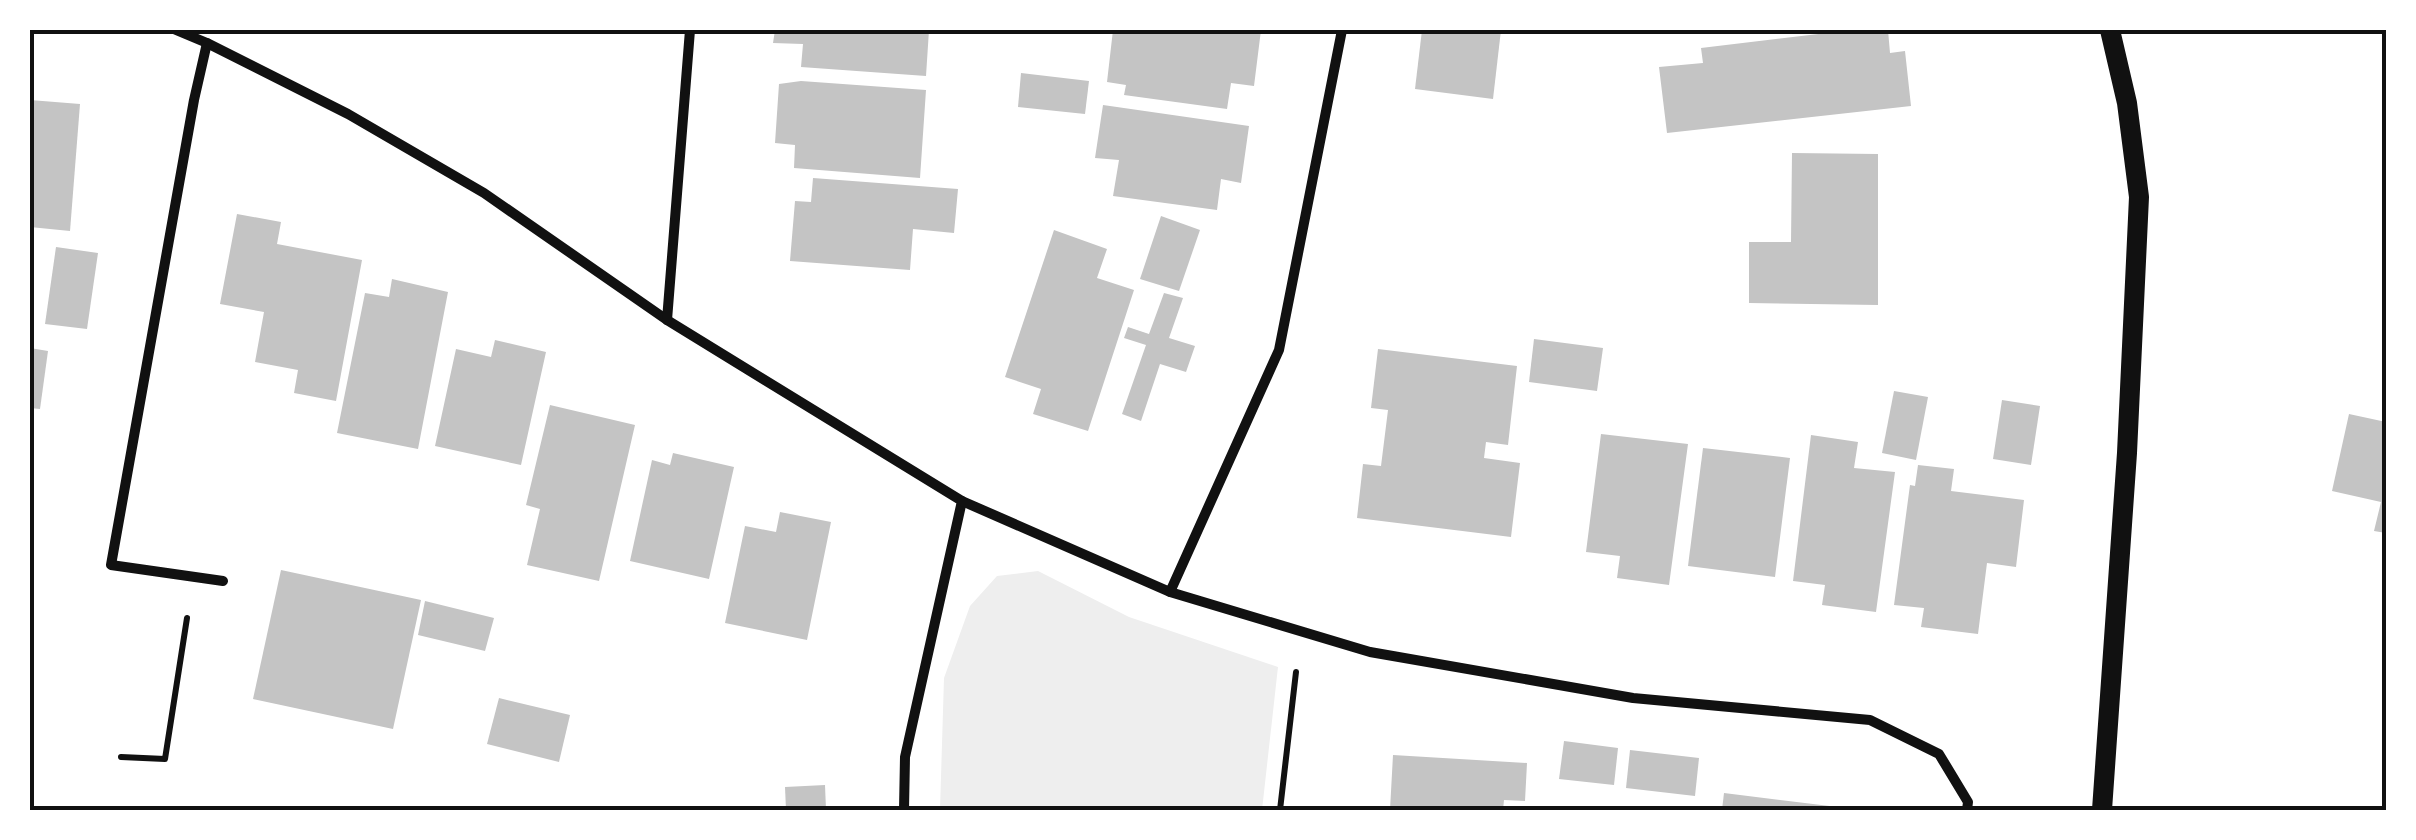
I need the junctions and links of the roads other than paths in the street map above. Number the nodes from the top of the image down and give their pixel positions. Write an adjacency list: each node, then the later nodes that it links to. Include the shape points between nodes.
1 (176, 30): 5 (street)
2 (690, 30): 6 (street)
3 (1342, 30): 9 (street, via 1279,350)
4 (2110, 30): 12 (main road, via 2140,197)
5 (207, 43): 6 (street, via 484,193); 8 (street, via 112,566)
6 (667, 320): 7 (street)
7 (962, 502): 9 (street); 10 (street, via 906,756)
8 (222, 582)
9 (1170, 592): 11 (street, via 1370,652 1633,698 1870,720 1939,754)
10 (904, 810)
11 (1968, 810)
12 (2102, 810)

